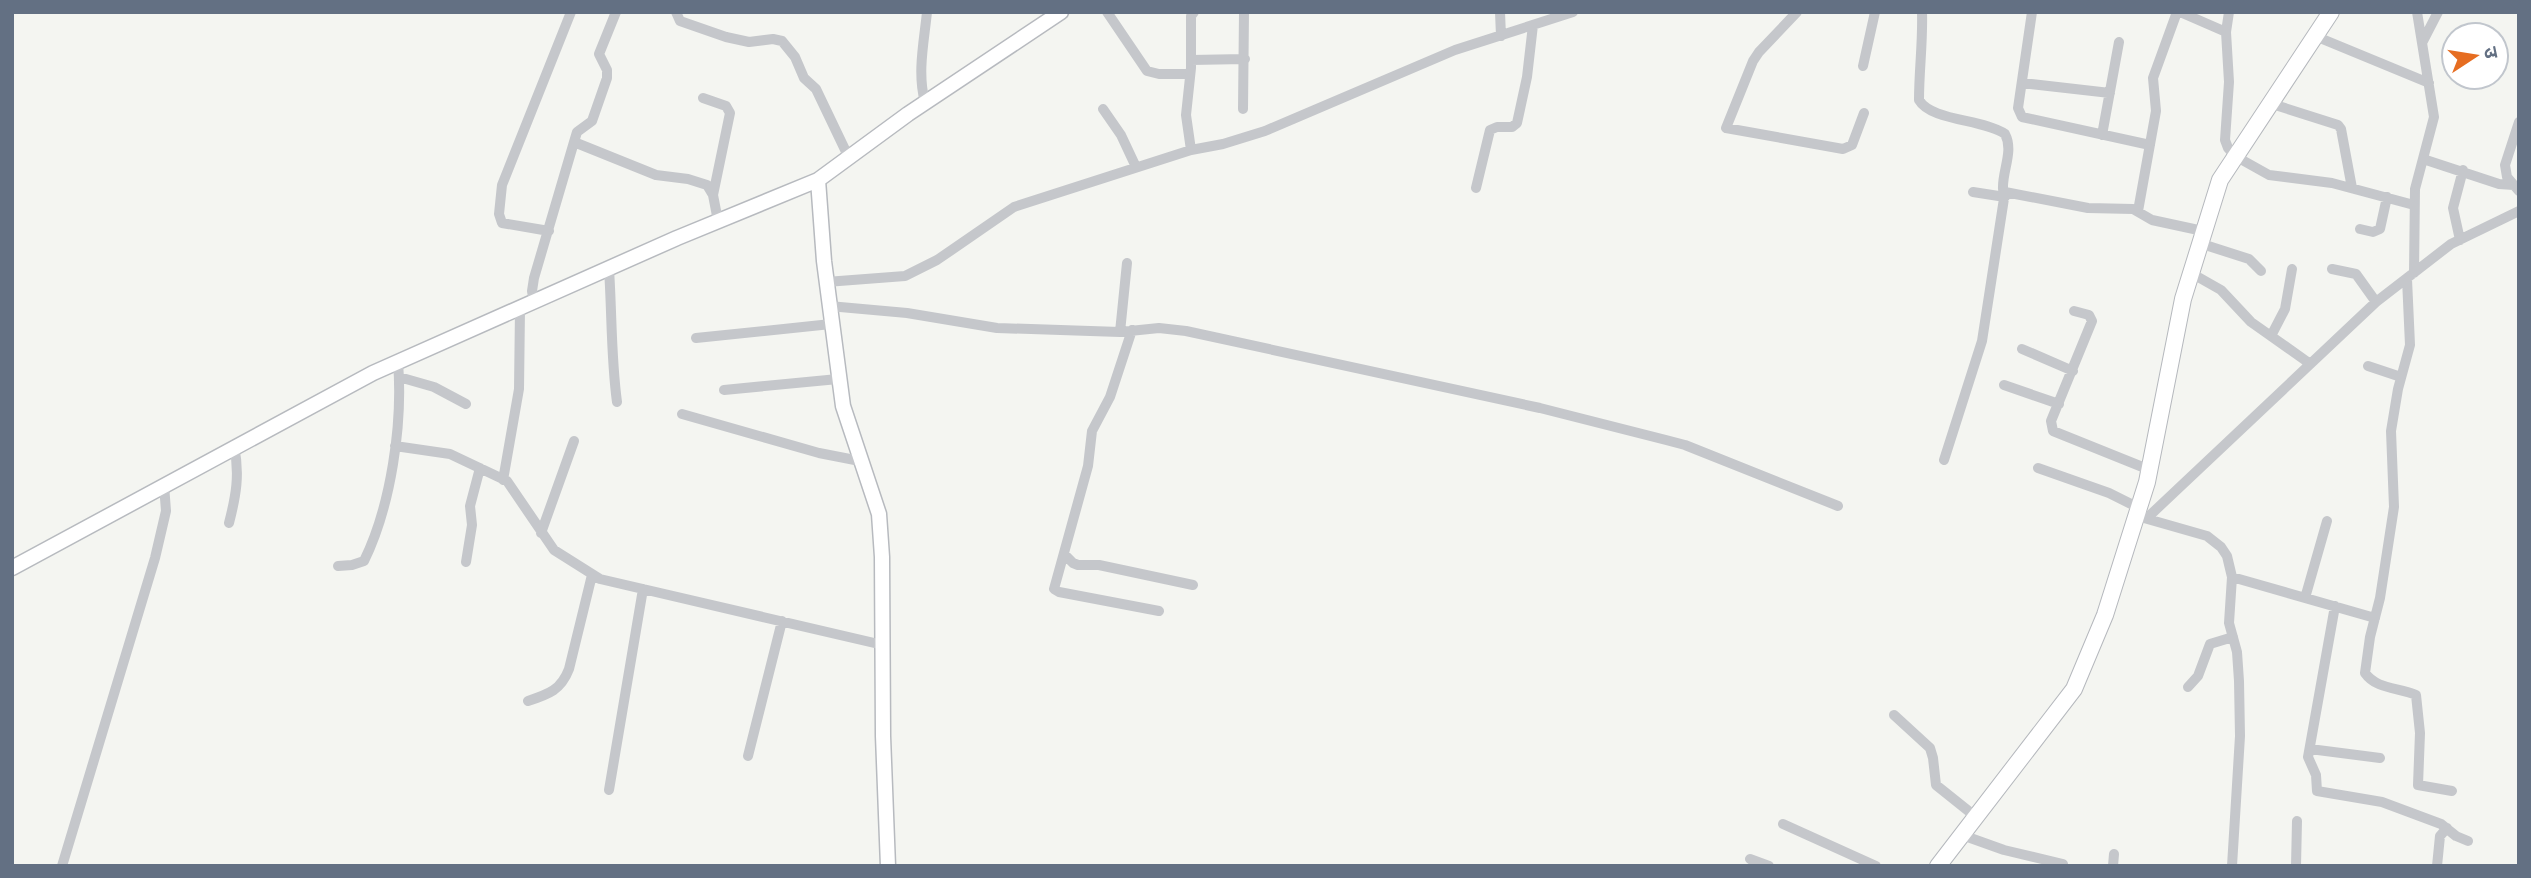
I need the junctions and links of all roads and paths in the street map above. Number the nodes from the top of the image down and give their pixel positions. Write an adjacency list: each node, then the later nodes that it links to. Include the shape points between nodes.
1 (571, 12): 64 (street, via 502,185 499,203 502,223)
2 (616, 12): 43 (street, via 599,54 607,78 592,121 577,132)
3 (676, 12): 47 (street, via 680,21 726,37 782,41 816,89)
4 (927, 12): 36 (street, via 921,73)
5 (1061, 12): 21 (main road)
6 (1107, 12): 31 (street, via 1147,71)
7 (1194, 12): 29 (street)
8 (1244, 12): 28 (street)
9 (1500, 12): 24 (street)
10 (1573, 12): 22 (street)
11 (1797, 12): 40 (street, via 1753,61 1726,128 1843,149 1852,145)
12 (1875, 12): 30 (street)
13 (1922, 12): 56 (street, via 1919,100 1931,111 2005,134 2009,147 2002,181)
14 (2032, 12): 32 (street)
15 (2179, 12): 20 (street); 44 (street, via 2153,78 2156,111)
16 (2229, 12): 23 (street)
17 (2331, 12): 25 (main road)
18 (2417, 12): 27 (street)
19 (2438, 12): 27 (street)
20 (2194, 16): 23 (street)
21 (1044, 18): 36 (main road)
22 (1534, 25): 24 (street); 53 (street, via 1517,123 1490,130)
23 (2226, 32): 46 (street, via 2225,140)
24 (1501, 36): 45 (street, via 1454,50 1265,131)
25 (2315, 36): 33 (street); 37 (main road)
26 (2119, 42): 34 (street)
27 (2422, 43): 33 (street)
28 (1245, 59): 29 (street); 39 (street)
29 (1191, 60): 31 (street)
30 (1863, 66)
31 (1190, 74): 45 (street, via 1186,115)
32 (2022, 83): 34 (street); 42 (street, via 2018,108 2022,117)
33 (2430, 83): 48 (street, via 2434,117)
34 (2109, 93): 42 (street)
35 (703, 98): 57 (street, via 726,106 730,113)
36 (926, 102): 47 (main road)
37 (2269, 103): 46 (main road); 54 (street, via 2338,125)
38 (1102, 109): 49 (street)
39 (1243, 109)
40 (1864, 113)
41 (2519, 122): 52 (street, via 2505,165)
42 (2102, 135): 44 (street)
43 (574, 142): 57 (street, via 656,176 701,182); 64 (street)
44 (2150, 145): 60 (street)
45 (1191, 150): 49 (street)
46 (2235, 156): 54 (street, via 2269,175); 65 (main road, via 2220,180)
47 (849, 158): 51 (main road)
48 (2423, 159): 50 (street); 59 (street)
49 (1136, 167): 74 (street, via 1014,207 915,272)
50 (2463, 170): 52 (street); 66 (street, via 2454,208)
51 (818, 180): 62 (main road); 74 (main road)
52 (2509, 186)
53 (1476, 188)
54 (2352, 188): 58 (street)
55 (1973, 192): 56 (street)
56 (2005, 194): 60 (street); 100 (street, via 1982,341)
57 (713, 195): 62 (street)
58 (2388, 197): 59 (street); 63 (street, via 2380,229)
59 (2414, 205): 73 (street)
60 (2138, 211): 65 (street)
61 (2519, 211): 66 (street)
62 (718, 221): 68 (main road)
63 (2360, 229)
64 (549, 232): 76 (street)
65 (2201, 237): 71 (street, via 2249,260); 72 (main road)
66 (2460, 240): 73 (street)
67 (1127, 263): 80 (street)
68 (609, 269): 76 (main road); 93 (street, via 611,362)
69 (2292, 269): 82 (street, via 2285,309)
70 (2332, 269): 75 (street, via 2356,274)
71 (2260, 271)
72 (2190, 274): 82 (street, via 2221,290); 104 (main road)
73 (2410, 276): 75 (street); 89 (street, via 2410,345)
74 (826, 282): 77 (main road)
75 (2376, 302): 85 (street)
76 (527, 306): 87 (main road); 105 (street)
77 (829, 306): 79 (main road); 80 (street, via 997,328)
78 (2074, 311): 88 (street, via 2093,319)
79 (831, 324): 83 (street); 90 (main road)
80 (1121, 331): 81 (street)
81 (1132, 331): 107 (street, via 1186,331 1540,408 1685,445); 112 (street, via 1110,397 1093,425 1088,466)
82 (2270, 336): 85 (street)
83 (696, 338)
84 (2022, 349): 88 (street)
85 (2309, 363): 108 (street)
86 (2368, 366): 89 (street)
87 (398, 370): 94 (street); 98 (main road, via 373,373); 99 (street)
88 (2073, 371): 95 (street)
89 (2401, 377): 123 (street, via 2391,431 2394,507)
90 (838, 379): 92 (street); 101 (main road)
91 (2004, 385): 95 (street)
92 (724, 390)
93 (617, 402)
94 (466, 404)
95 (2059, 404): 104 (street, via 2051,421 2058,435)
96 (682, 414): 101 (street)
97 (574, 441): 111 (street)
98 (234, 446): 106 (main road); 110 (street, via 237,489)
99 (395, 446): 102 (street, via 450,454); 114 (street, via 387,492 364,561)
100 (1944, 460)
101 (860, 461): 126 (main road, via 879,514)
102 (480, 468): 105 (street); 113 (street, via 470,506)
103 (2038, 468): 108 (street, via 2109,493)
104 (2150, 470): 108 (main road)
105 (503, 480): 111 (street)
106 (164, 485): 115 (main road); 144 (street, via 166,511 155,558)
107 (1838, 506)
108 (2141, 514): 117 (street, via 2207,536 2227,556); 135 (main road, via 2074,689)
109 (2327, 521): 120 (street)
110 (229, 523)
111 (541, 533): 116 (street, via 554,550)
112 (1064, 554): 118 (street, via 1078,565 1099,565); 122 (street, via 1055,591)
113 (467, 562)
114 (338, 566)
115 (12, 568)
116 (592, 575): 119 (street); 128 (street, via 564,681 554,692)
117 (2232, 577): 120 (street); 125 (street, via 2229,623)
118 (1193, 585)
119 (643, 589): 124 (street); 133 (street)
120 (2305, 598): 121 (street)
121 (2334, 607): 123 (street); 130 (street)
122 (1159, 611)
123 (2375, 618): 134 (street, via 2367,677 2384,687 2416,695 2418,785)
124 (782, 621): 126 (street); 131 (street)
125 (2233, 637): 127 (street, via 2210,644 2198,676); 150 (street, via 2240,736)
126 (883, 645): 145 (main road)
127 (2188, 687)
128 (528, 701)
129 (1894, 715): 135 (street, via 1930,748 1936,785)
130 (2310, 749): 132 (street); 138 (street, via 2317,790 2382,802)
131 (748, 756)
132 (2380, 758)
133 (609, 790)
134 (2452, 791)
135 (1976, 817): 139 (main road)
136 (2297, 821): 151 (street)
137 (1783, 824): 147 (street)
138 (2447, 828): 140 (street); 152 (street, via 2440,836)
139 (1962, 835): 143 (street); 148 (main road)
140 (2468, 841)
141 (2114, 853): 149 (street)
142 (1750, 859): 146 (street)
143 (2063, 864)
144 (62, 866)
145 (888, 866)
146 (1769, 866)
147 (1876, 866)
148 (1938, 866)
149 (2113, 866)
150 (2232, 866)
151 (2296, 866)
152 (2437, 866)

